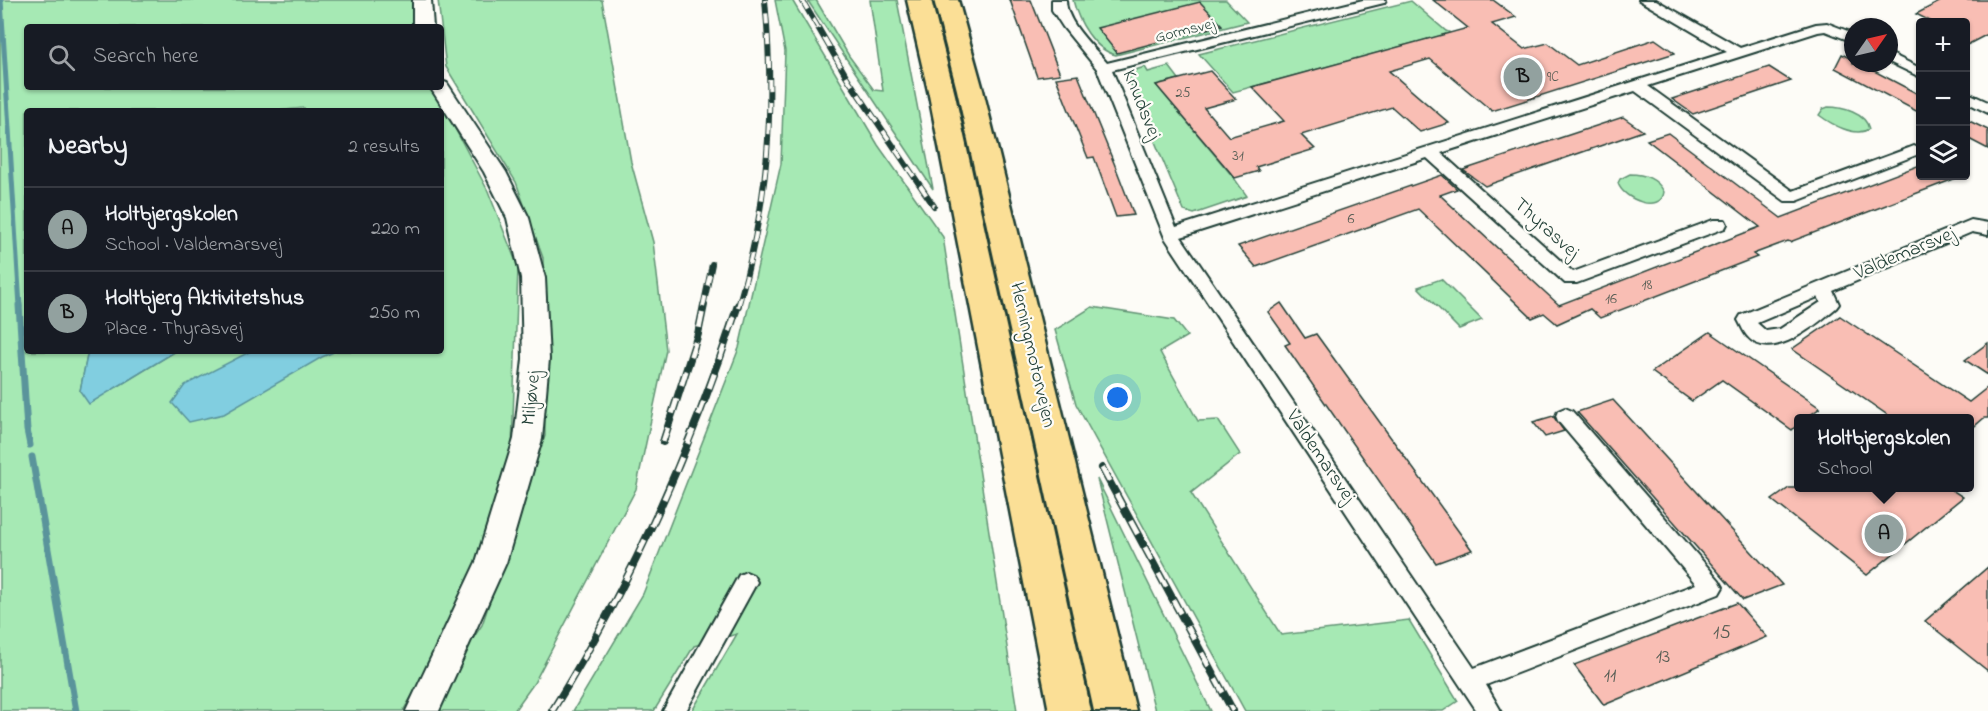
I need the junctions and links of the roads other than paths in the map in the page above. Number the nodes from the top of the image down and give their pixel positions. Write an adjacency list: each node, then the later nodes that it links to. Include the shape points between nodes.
1 (422, 0): 7 (street)
2 (919, 0): 28 (highway, Herningmotorvejen)
3 (946, 0): 29 (highway, Herningmotorvejen)
4 (1059, 0): 11 (street, Knudsvej, via 1059,10 1070,27)
5 (1379, 0): 11 (street, Gormsvej)
6 (1646, 0): 9 (street)
7 (423, 24)
8 (1844, 34): 9 (street, via 1827,27 1815,28)
9 (1737, 52): 13 (street)
10 (1898, 62): 12 (street)
11 (1104, 68): 21 (street, Knudsvej)
12 (1918, 72)
13 (1637, 85): 17 (street, via 1791,196); 18 (street)
14 (442, 90): 26 (street, Miljøvej, via 495,172 518,218 533,278 536,359 528,439 491,563)
15 (1970, 99): 16 (street)
16 (1988, 108)
17 (1914, 151)
18 (1430, 152): 19 (street, Thyrasvej, via 1571,279); 21 (street)
19 (1719, 224)
20 (1988, 229): 22 (street, Valdemarsvej, via 1971,226)
21 (1171, 234): 25 (street, Valdemarsvej)
22 (1823, 288)
23 (1565, 416): 25 (street, via 1712,587)
24 (746, 582): 27 (street)
25 (1469, 681): 30 (street, Valdemarsvej)
26 (422, 711)
27 (674, 711)
28 (1070, 711)
29 (1115, 711)
30 (1490, 711)

